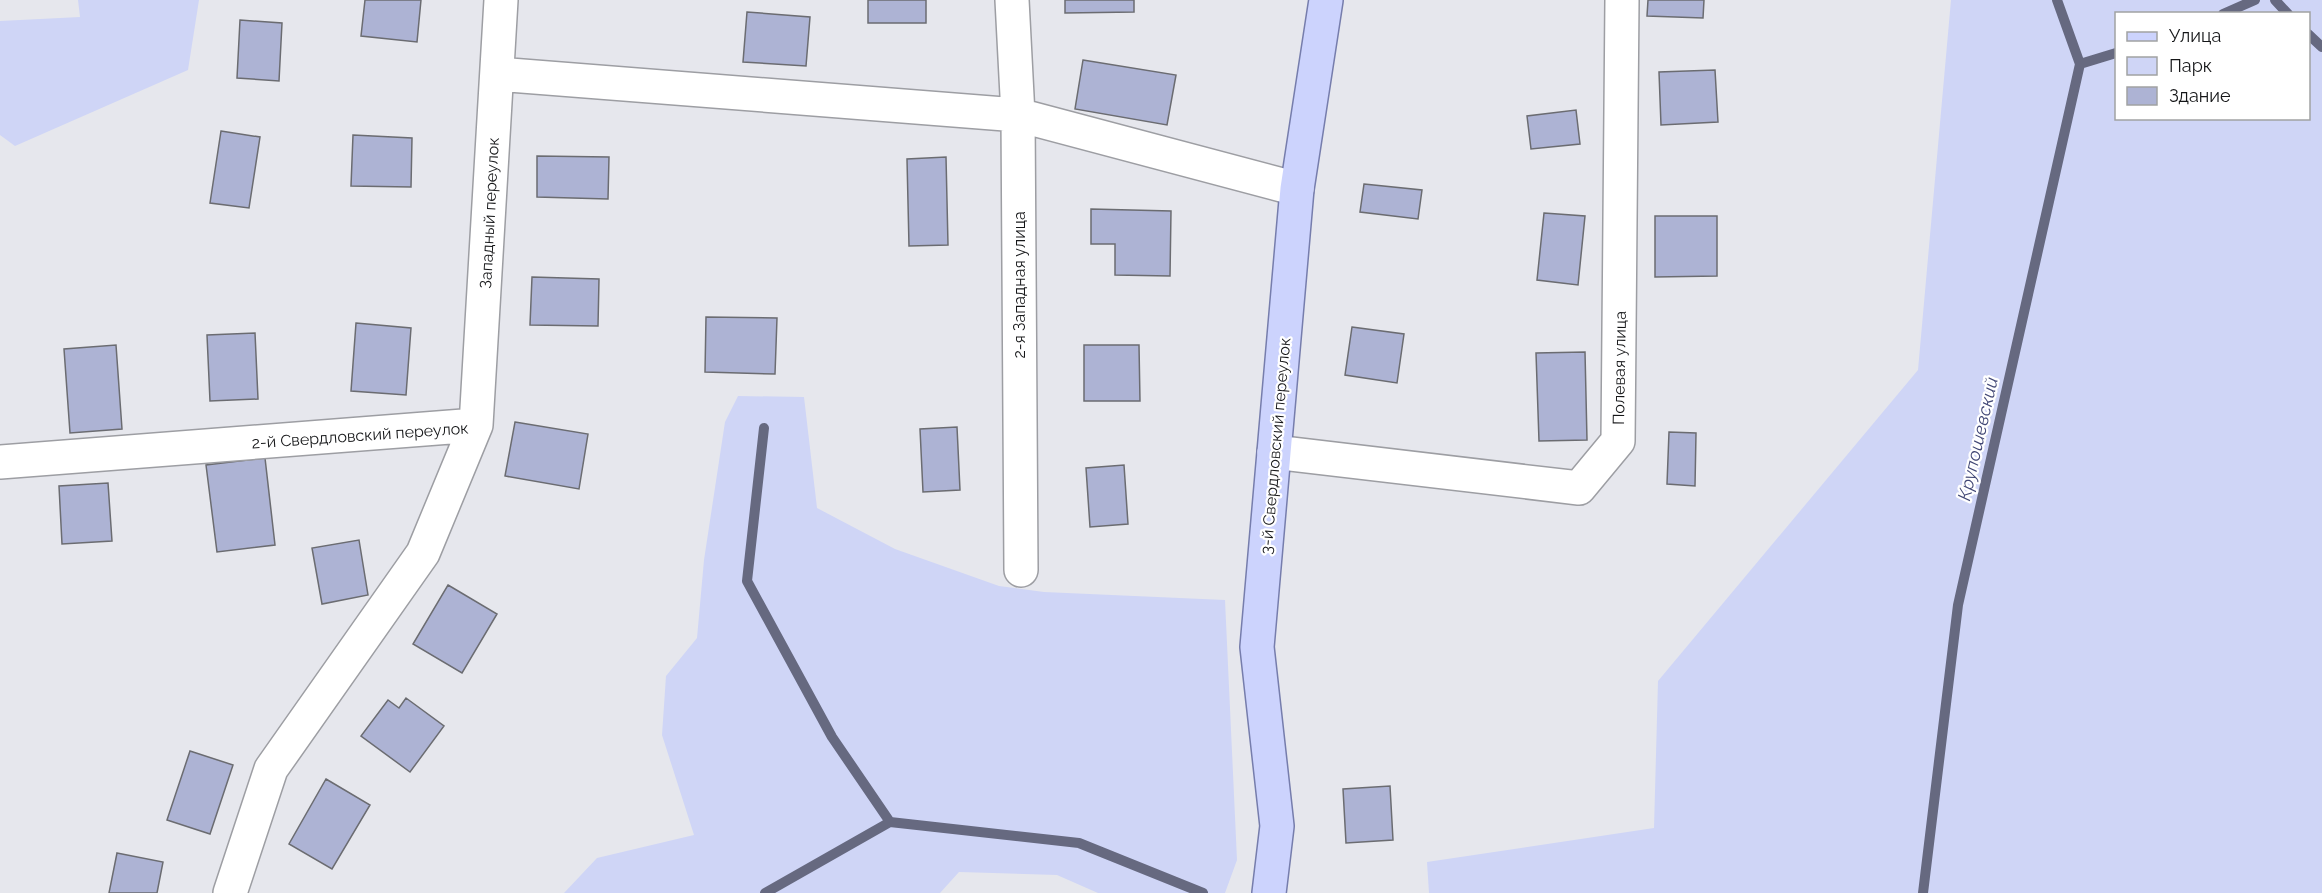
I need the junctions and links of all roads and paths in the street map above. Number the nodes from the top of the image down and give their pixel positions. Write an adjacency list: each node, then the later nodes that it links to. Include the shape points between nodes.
1 (501, 0): 5 (street, Западный переулок)
2 (1012, 0): 6 (street, 2-я Западная улица)
3 (1326, 0): 7 (main road, 3-й Свердловский переулок)
4 (1622, 0): 9 (street, Полевая улица, via 1618,441 1579,488)
5 (497, 74): 6 (street); 8 (street, Западный переулок)
6 (1018, 115): 7 (street); 11 (street, 2-я Западная улица)
7 (1297, 189): 9 (main road, 3-й Свердловский переулок)
8 (476, 425): 10 (street, 2-й Свердловский переулок); 12 (street, 2-й Свердловский переулок, via 423,553 271,769)
9 (1274, 452): 13 (main road, 3-й Свердловский переулок, via 1257,646 1277,826)
10 (0, 462)
11 (1021, 570)
12 (230, 893)
13 (1269, 893)

